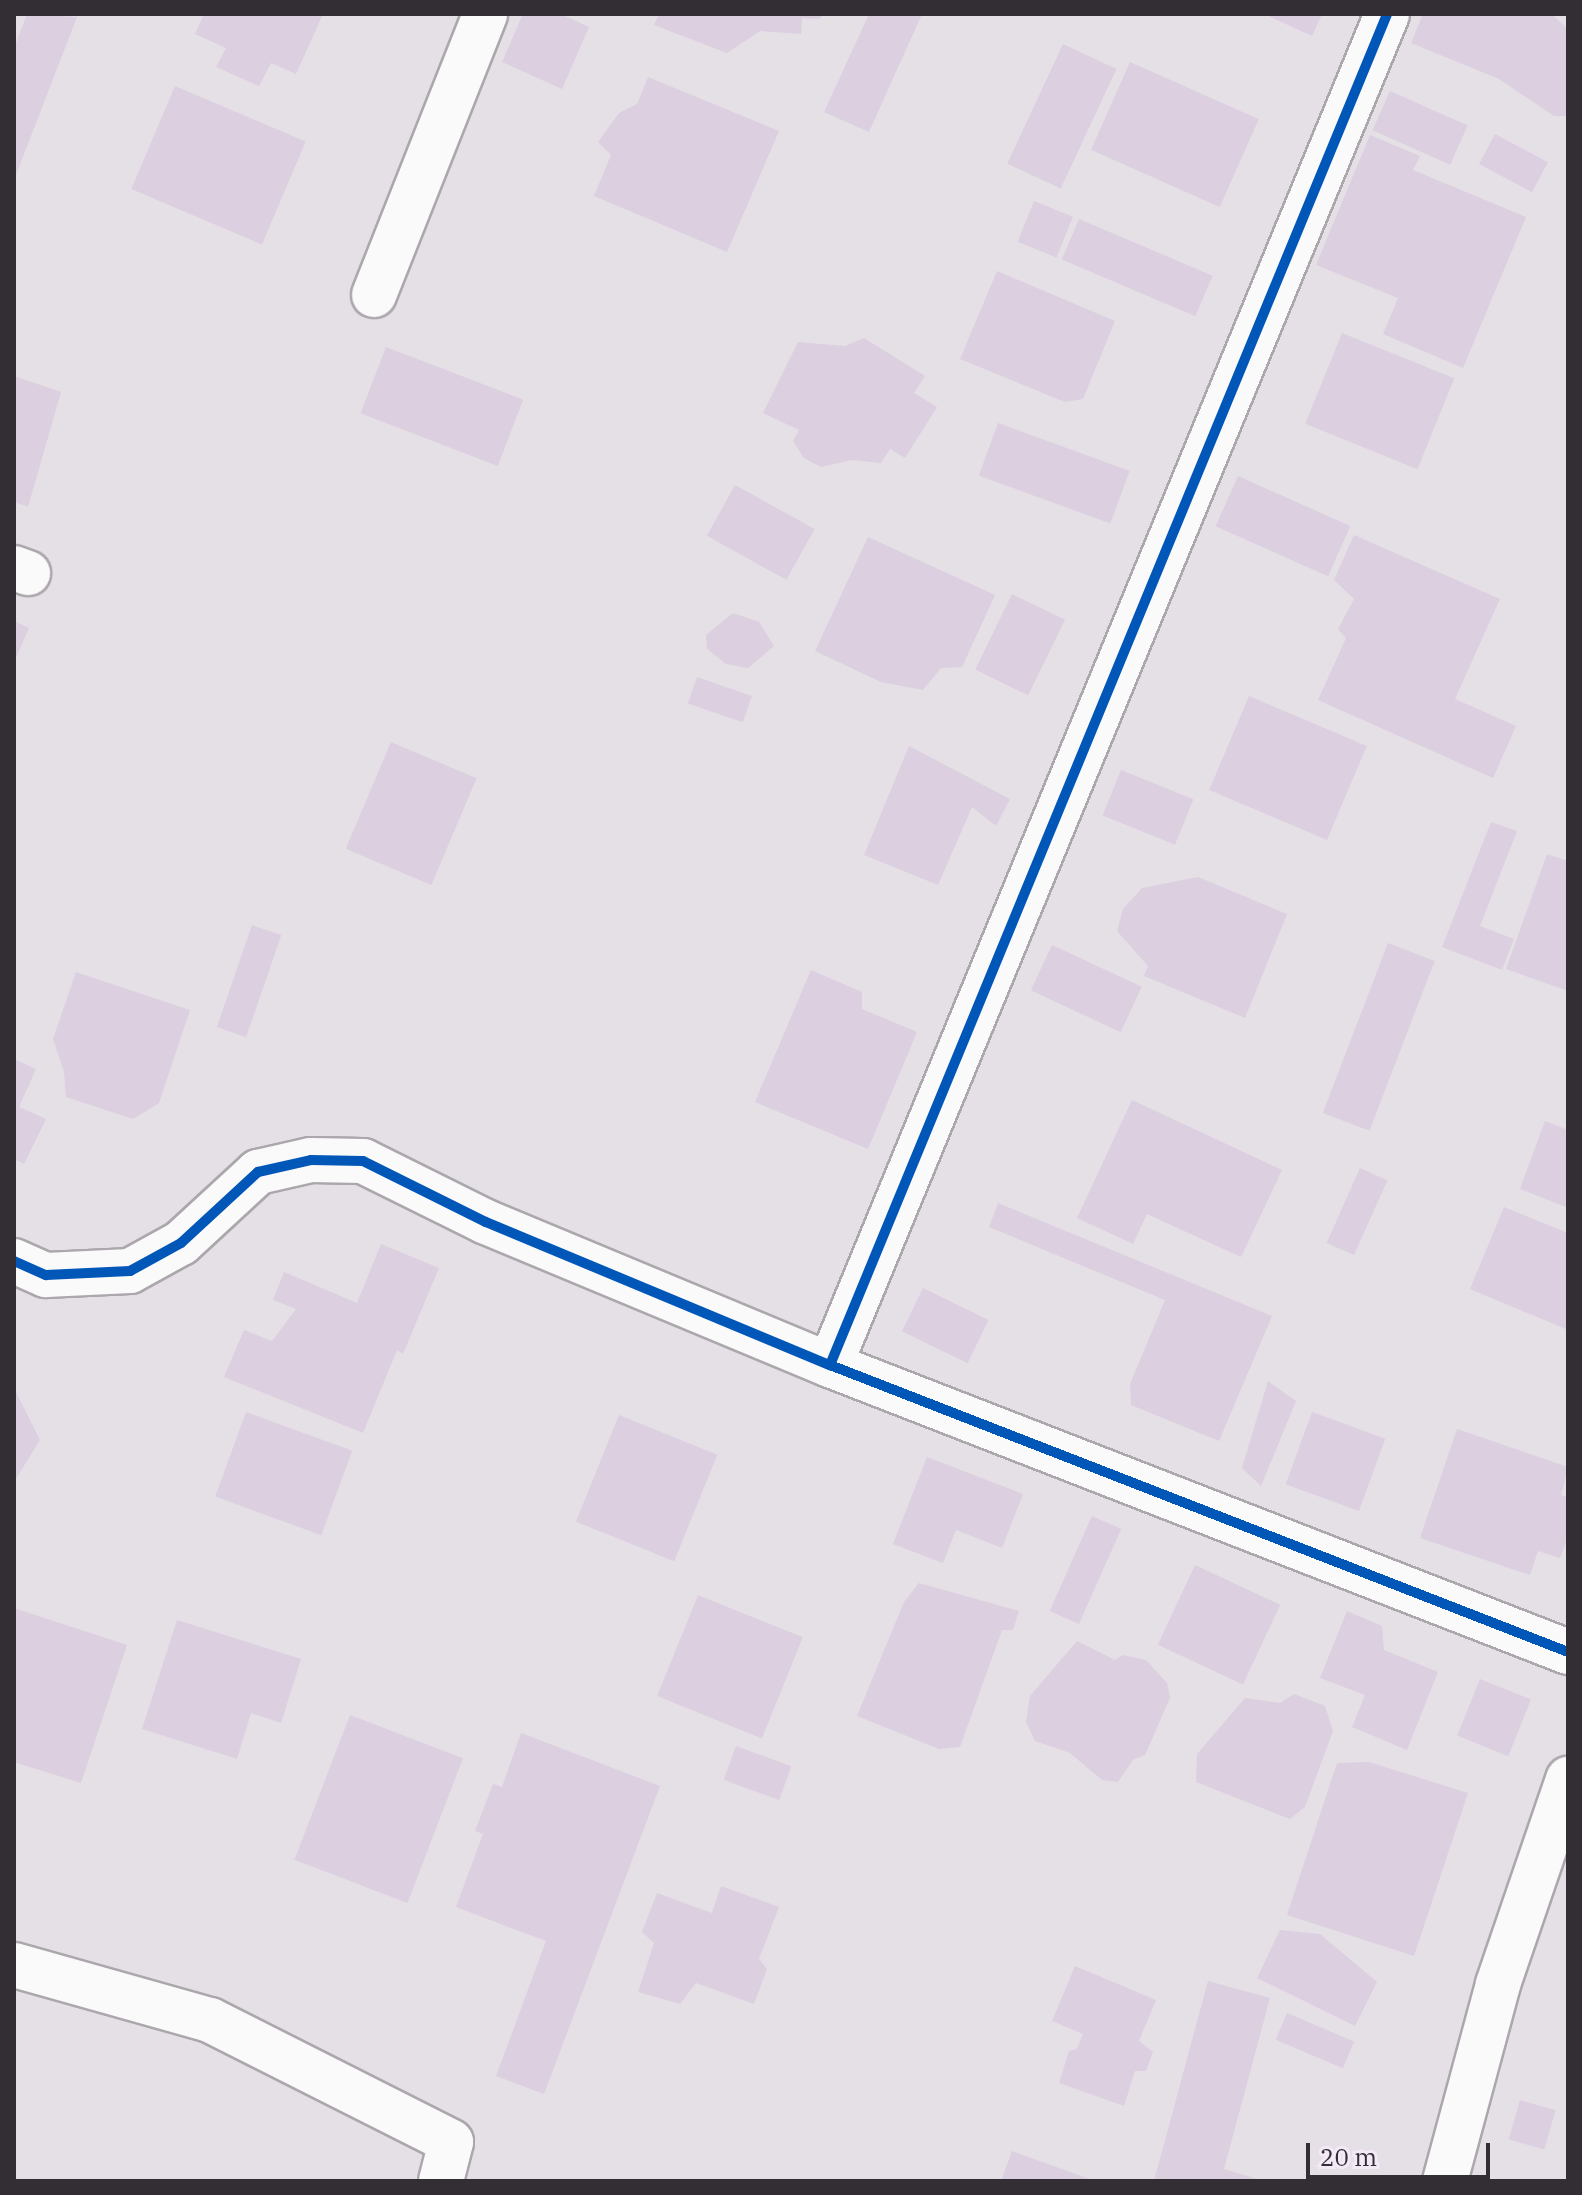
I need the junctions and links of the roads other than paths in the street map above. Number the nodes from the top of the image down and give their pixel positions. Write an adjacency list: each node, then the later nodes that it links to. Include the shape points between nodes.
1 (485, 14): 3 (street)
2 (1387, 14): 5 (street)
3 (374, 295)
4 (14, 1261): 5 (street, via 46,1275 130,1271 181,1243 258,1172 311,1160 363,1161 486,1222)
5 (830, 1365): 6 (street)
6 (1568, 1652)
7 (1568, 1779): 10 (street, via 1498,1984)
8 (14, 1965): 9 (street, via 210,2020 451,2142)
9 (441, 2181)
10 (1445, 2181)

